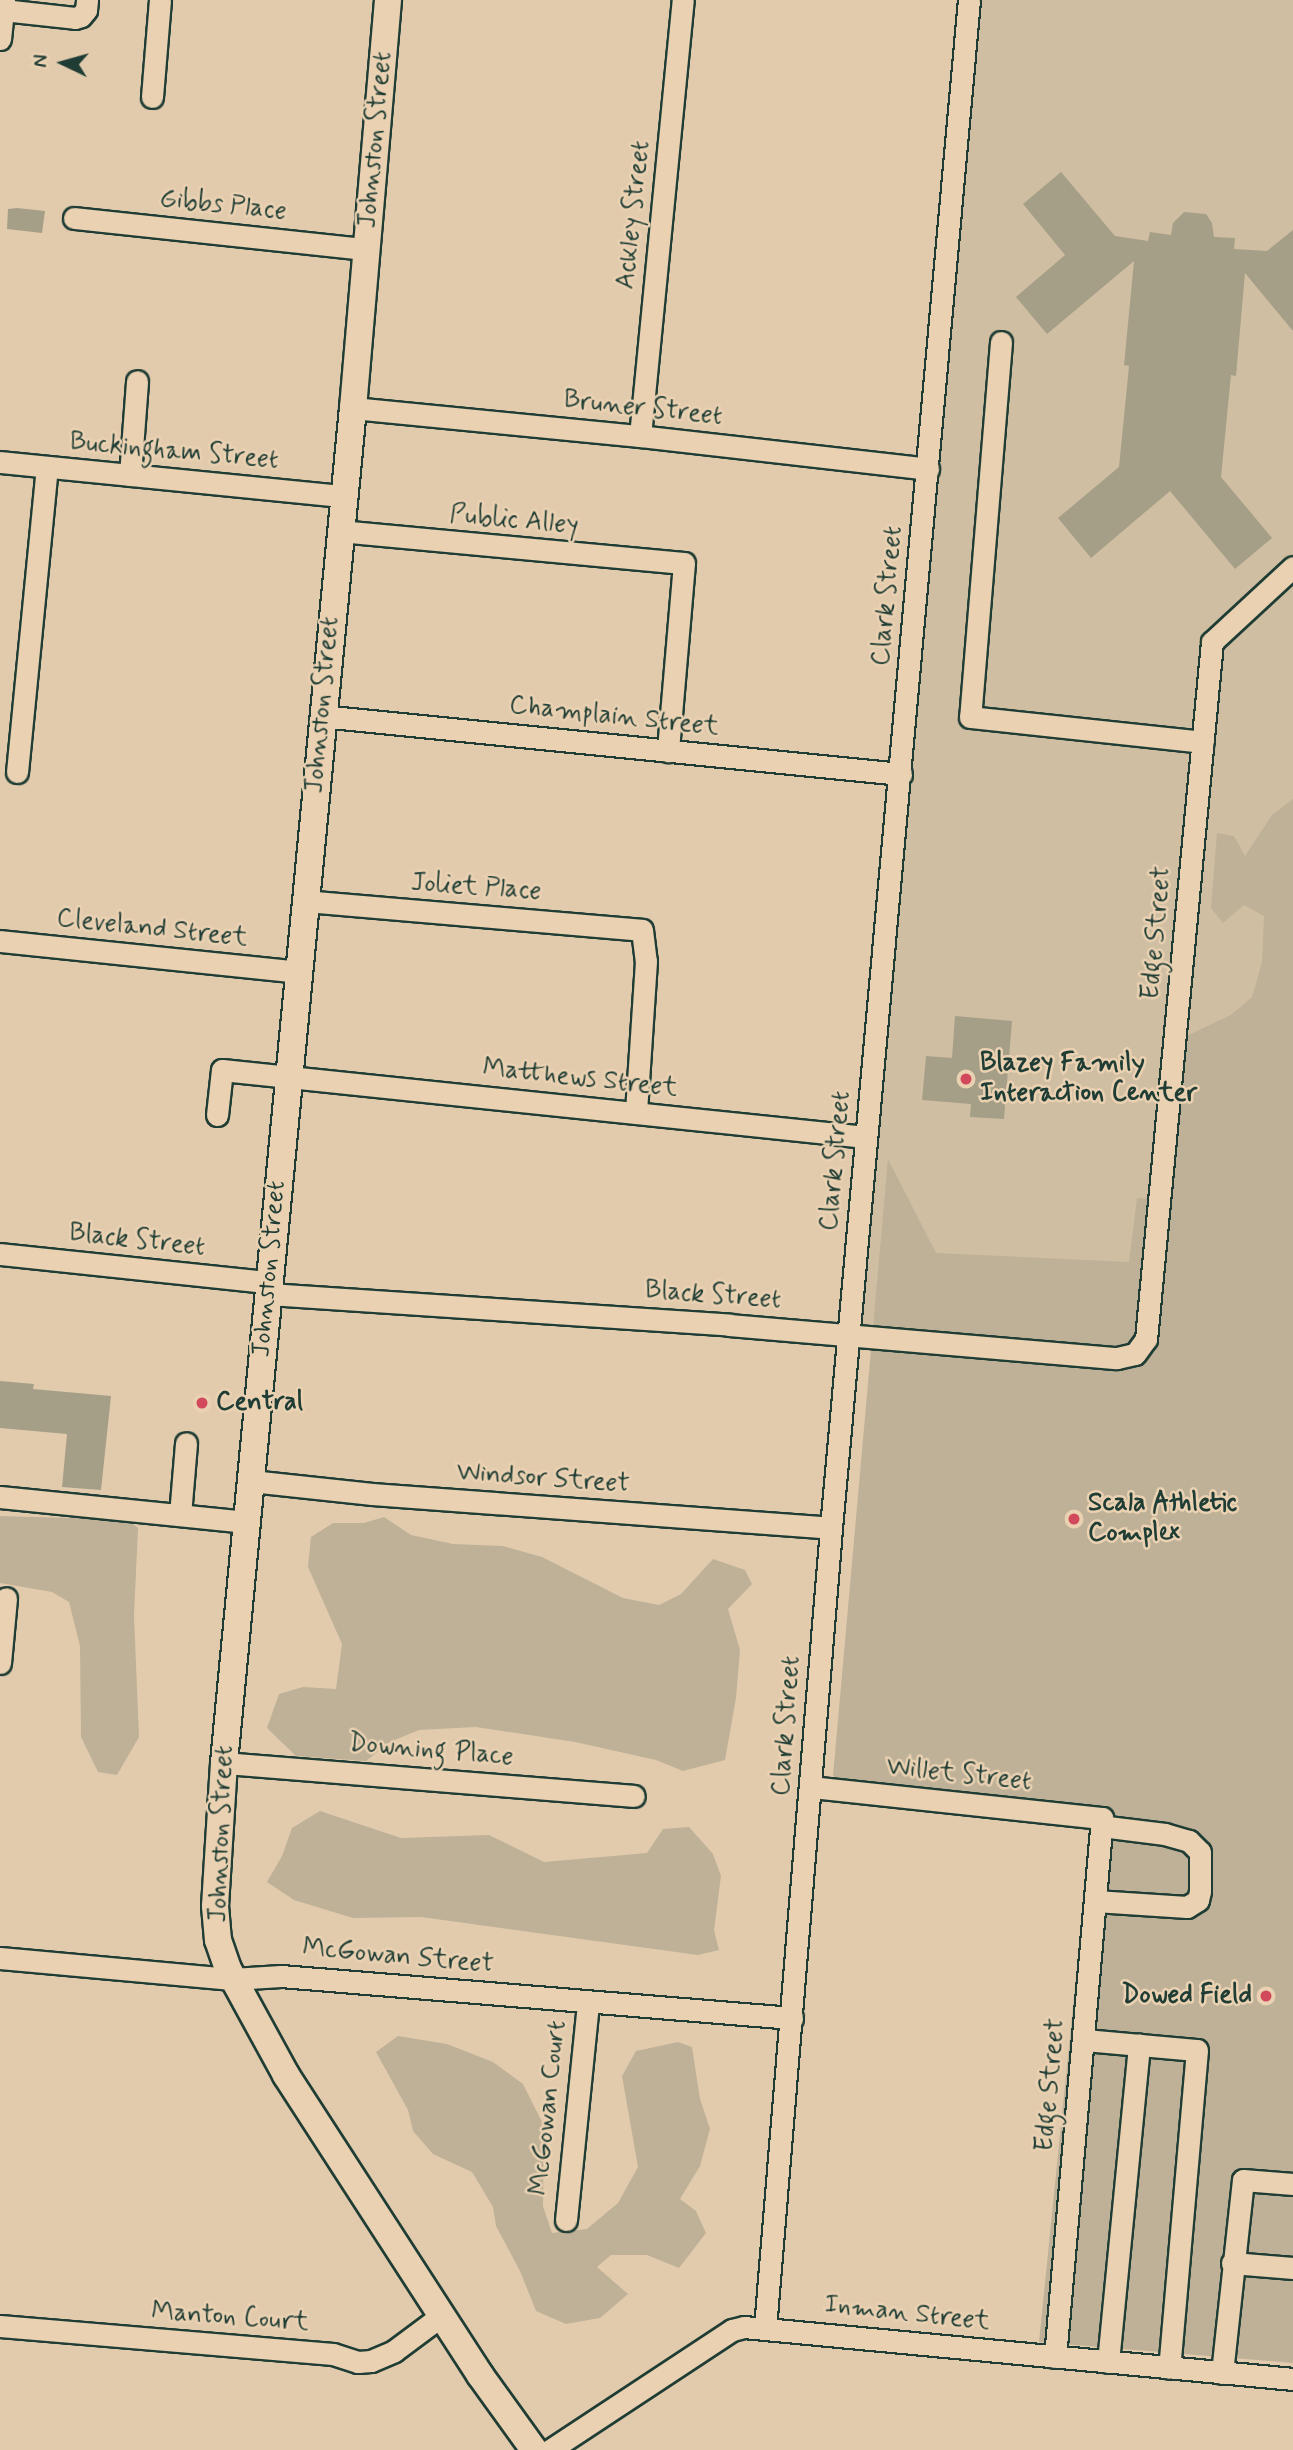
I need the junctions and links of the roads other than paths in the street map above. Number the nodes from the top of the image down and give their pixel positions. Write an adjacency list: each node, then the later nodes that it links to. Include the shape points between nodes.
1 (87, 0): 6 (street, via 86,10 75,18)
2 (160, 0): 8 (street)
3 (388, 0): 10 (main road, Johnston Street)
4 (683, 0): 14 (street, Ackley Street)
5 (969, 0): 17 (street, Clark Street)
6 (3, 5): 7 (street)
7 (0, 39)
8 (152, 97)
9 (74, 218): 10 (street, Gibbs Place)
10 (366, 249): 13 (main road, Johnston Street)
11 (1001, 342): 23 (street, via 970,717)
12 (137, 382): 18 (street)
13 (353, 408): 14 (street, Bruner Street); 19 (main road, Johnston Street)
14 (640, 436): 17 (street, Bruner Street)
15 (0, 462): 16 (street, Buckingham Street)
16 (47, 468): 18 (street, Buckingham Street); 25 (street)
17 (928, 469): 26 (street, Clark Street)
18 (130, 475): 19 (street, Buckingham Street)
19 (343, 496): 20 (main road, Johnston Street)
20 (339, 531): 22 (main road, Johnston Street); 24 (street, Public Alley, via 684,563)
21 (1293, 567): 23 (street, Edge Street, via 1212,642)
22 (321, 716): 24 (street, Champlain Street); 27 (main road, Johnston Street)
23 (1203, 742): 37 (street, Edge Street)
24 (668, 751): 26 (street, Champlain Street)
25 (17, 772)
26 (901, 774): 33 (street, Clark Street)
27 (305, 901): 29 (main road, Johnston Street); 31 (street, Joliet Place, via 642,930 646,961)
28 (0, 942): 29 (street, Cleveland Street)
29 (299, 972): 30 (main road, Johnston Street)
30 (289, 1076): 31 (street, Matthews Street); 32 (street, Matthews Street, via 222,1070); 35 (main road, Johnston Street)
31 (636, 1113): 33 (street, Matthews Street)
32 (217, 1115)
33 (866, 1137): 36 (street, Clark Street)
34 (0, 1254): 35 (street, Black Street)
35 (268, 1288): 36 (street, Black Street); 39 (main road, Johnston Street)
36 (850, 1335): 37 (street, Black Street, via 1117,1358 1135,1354); 43 (street, Clark Street)
37 (1146, 1339)
38 (186, 1443): 41 (street)
39 (251, 1481): 42 (main road, Johnston Street); 43 (street, Windsor Street)
40 (0, 1497): 41 (street)
41 (180, 1516): 42 (street)
42 (247, 1522): 46 (main road, Johnston Street)
43 (831, 1528): 47 (street, Clark Street)
44 (6, 1598): 45 (street)
45 (0, 1663)
46 (224, 1763): 48 (street, Downing Place); 52 (main road, Johnston Street, via 215,1906 218,1940)
47 (811, 1787): 49 (street, Willet Street); 54 (street, Clark Street)
48 (634, 1796)
49 (1101, 1822): 50 (street, Edge Street); 50 (street, Willet Street, via 1189,1842 1200,1852 1199,1891 1198,1900 1186,1908)
50 (1095, 1901): 55 (street, Edge Street)
51 (0, 1958): 52 (street, McGowan Street)
52 (232, 1979): 53 (street, McGowan Street, via 281,1976); 61 (main road, Johnston Street, via 300,2098)
53 (588, 2002): 54 (street, McGowan Street); 58 (street, McGowan Court)
54 (792, 2018): 63 (street, Clark Street)
55 (1084, 2040): 56 (street); 64 (street, Edge Street)
56 (1139, 2045): 65 (street); 66 (street, via 1197,2050)
57 (1293, 2184): 59 (street, via 1243,2180)
58 (566, 2220)
59 (1232, 2263): 60 (street); 67 (street)
60 (1293, 2268)
61 (441, 2316): 62 (street, Manton Court, via 394,2351 358,2362 333,2354); 69 (main road, Johnston Street)
62 (0, 2326)
63 (765, 2328): 64 (street, Inman Street); 70 (street, Inman Street, via 732,2330)
64 (1055, 2357): 65 (street, Inman Street)
65 (1108, 2362): 66 (street, Inman Street)
66 (1169, 2368): 67 (street, Inman Street)
67 (1222, 2373): 68 (street, Inman Street)
68 (1293, 2379)
69 (534, 2450)
70 (550, 2450)

